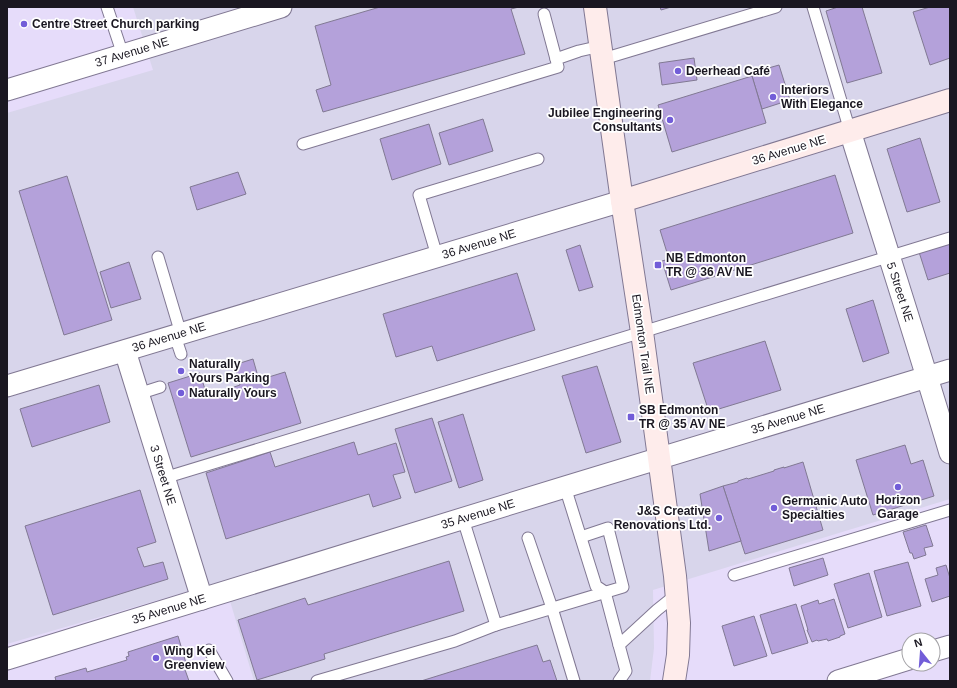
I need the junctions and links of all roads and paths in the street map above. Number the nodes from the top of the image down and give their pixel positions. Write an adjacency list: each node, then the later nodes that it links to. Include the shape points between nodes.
1 (107, 7): 8 (lane)
2 (281, 7): 8 (street, 37 Avenue NE)
3 (595, 7): 7 (main road, Edmonton Trail NE)
4 (776, 7): 7 (lane)
5 (813, 7): 12 (lane)
6 (544, 14): 9 (lane)
7 (602, 53): 9 (lane, via 579,51); 15 (main road, Edmonton Trail NE)
8 (123, 55): 10 (street, 37 Avenue NE)
9 (556, 59): 13 (lane, via 558,67)
10 (7, 90)
11 (950, 100): 12 (main road, 36 Avenue NE)
12 (850, 131): 15 (main road, 36 Avenue NE); 19 (street, 5 Street NE)
13 (303, 144)
14 (538, 159): 17 (lane, via 419,195)
15 (622, 200): 17 (street, 36 Avenue NE); 20 (main road, Edmonton Trail NE)
16 (950, 238): 19 (lane)
17 (438, 256): 21 (street, 36 Avenue NE)
18 (158, 257): 21 (lane)
19 (889, 257): 20 (lane); 24 (street, 5 Street NE)
20 (642, 332): 29 (main road, Edmonton Trail NE); 30 (lane)
21 (179, 341): 22 (street, 36 Avenue NE)
22 (125, 350): 25 (street, 36 Avenue NE); 27 (street, 3 Street NE)
23 (950, 370): 24 (street, 35 Avenue NE)
24 (928, 377): 28 (street, 5 Street NE); 29 (street, 35 Avenue NE)
25 (7, 386)
26 (160, 387): 27 (lane)
27 (138, 394): 30 (street, 3 Street NE)
28 (950, 453)
29 (659, 458): 31 (street, 35 Avenue NE); 38 (main road, Edmonton Trail NE)
30 (164, 478): 39 (street, 3 Street NE)
31 (565, 487): 33 (street, 35 Avenue NE); 34 (lane)
32 (950, 510): 36 (lane)
33 (463, 519): 39 (street, 35 Avenue NE); 41 (lane)
34 (581, 536): 37 (lane, via 596,586); 37 (lane, via 608,528 623,588)
35 (528, 538): 40 (lane)
36 (734, 576)
37 (605, 592): 40 (lane); 42 (lane)
38 (677, 594): 42 (lane); 50 (main road, Edmonton Trail NE, via 678,655)
39 (202, 599): 44 (street, 35 Avenue NE)
40 (552, 608): 41 (lane); 48 (lane)
41 (496, 625): 47 (lane, via 455,641)
42 (619, 645): 49 (lane, via 626,671)
43 (209, 650): 46 (lane)
44 (7, 659)
45 (901, 661): 51 (street)
46 (227, 681)
47 (318, 681)
48 (574, 681)
49 (619, 681)
50 (674, 681)
51 (838, 681)

